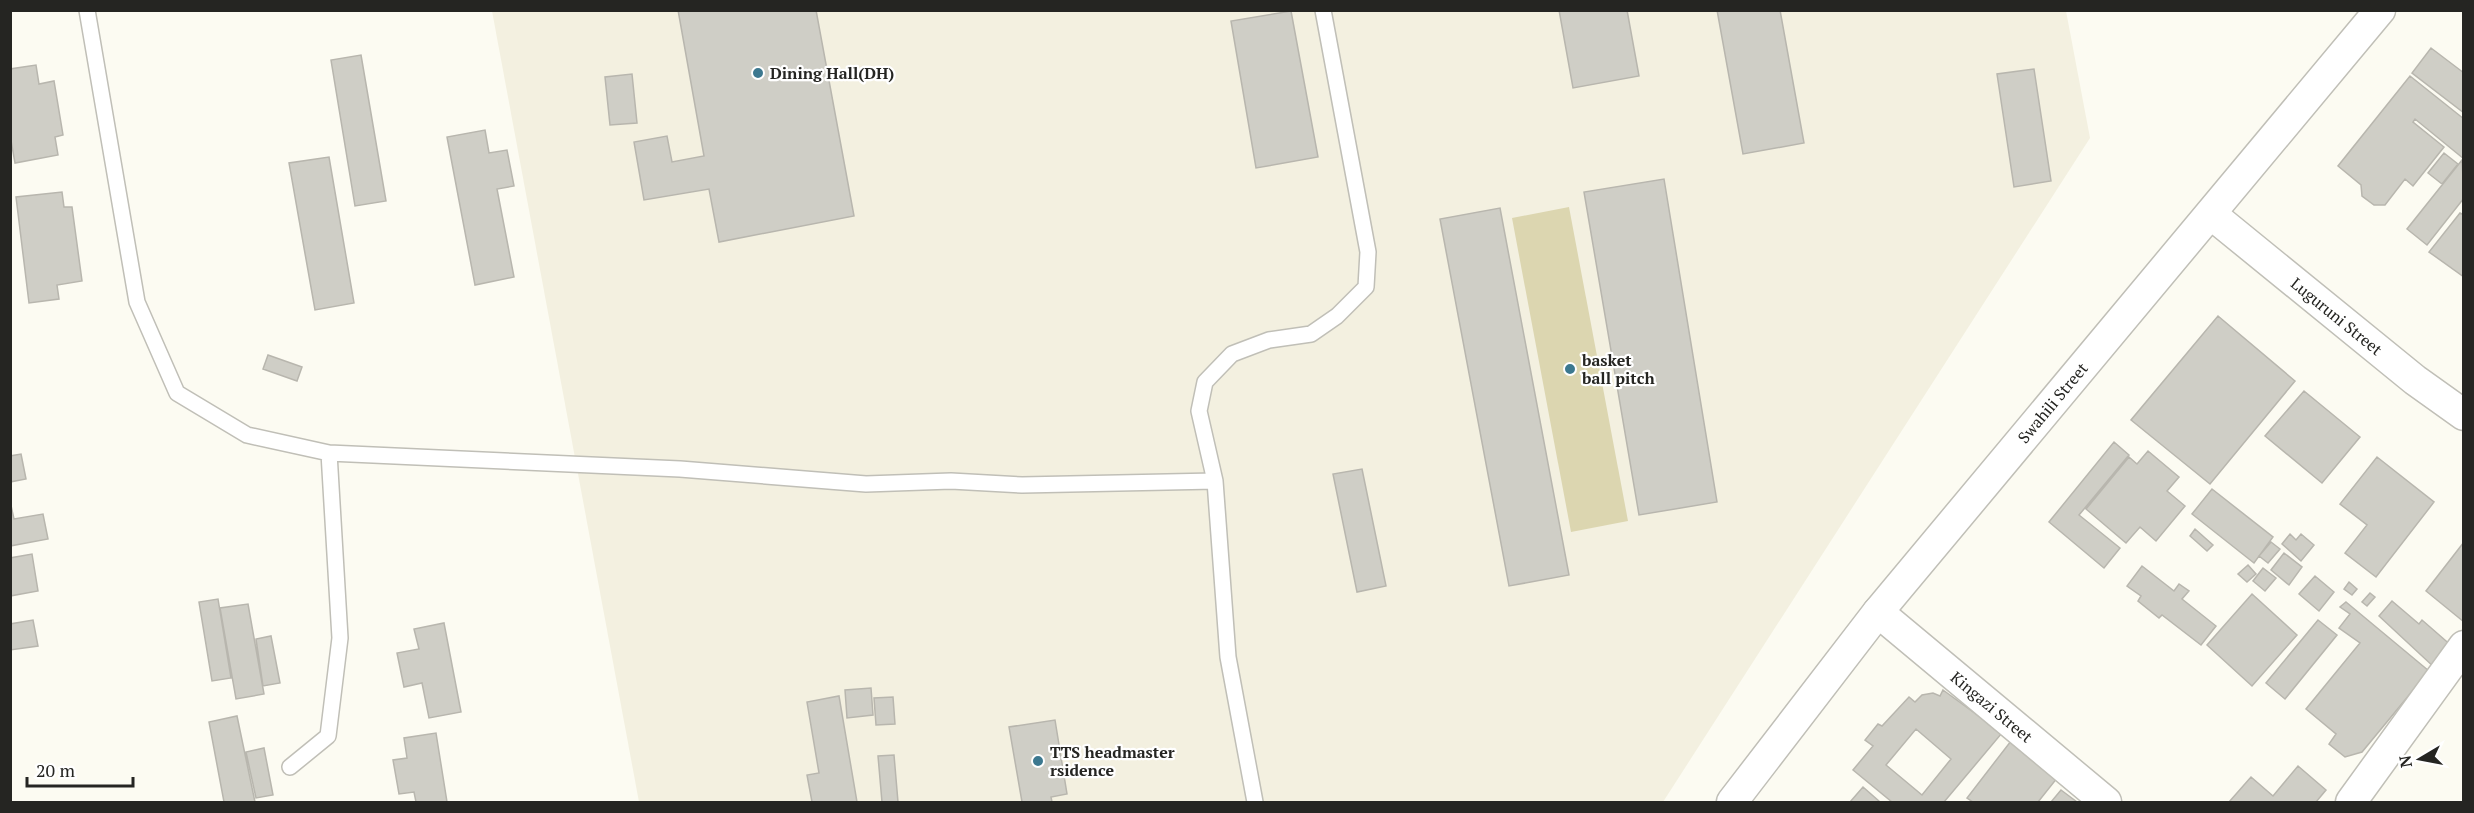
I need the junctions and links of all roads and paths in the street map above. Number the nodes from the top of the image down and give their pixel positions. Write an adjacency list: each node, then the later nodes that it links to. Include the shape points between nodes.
1 (87, 10): 6 (lane, via 136,302 177,393 247,435)
2 (1323, 10): 7 (lane, via 1368,252 1366,286 1337,316 1311,334 1269,340 1232,354 1205,382 1199,411)
3 (2380, 10): 4 (street, Swahili Street)
4 (2211, 214): 5 (street, Luguruni Street); 8 (street, Swahili Street)
5 (2463, 415)
6 (329, 453): 7 (lane, via 681,469 866,484); 10 (lane, via 340,638 328,736)
7 (1215, 481): 11 (lane, via 1228,657)
8 (1878, 612): 12 (street, Swahili Street); 13 (street, Kingazi Street)
9 (2463, 645): 14 (street)
10 (290, 766)
11 (1255, 802)
12 (1732, 802)
13 (2106, 802)
14 (2351, 802)

